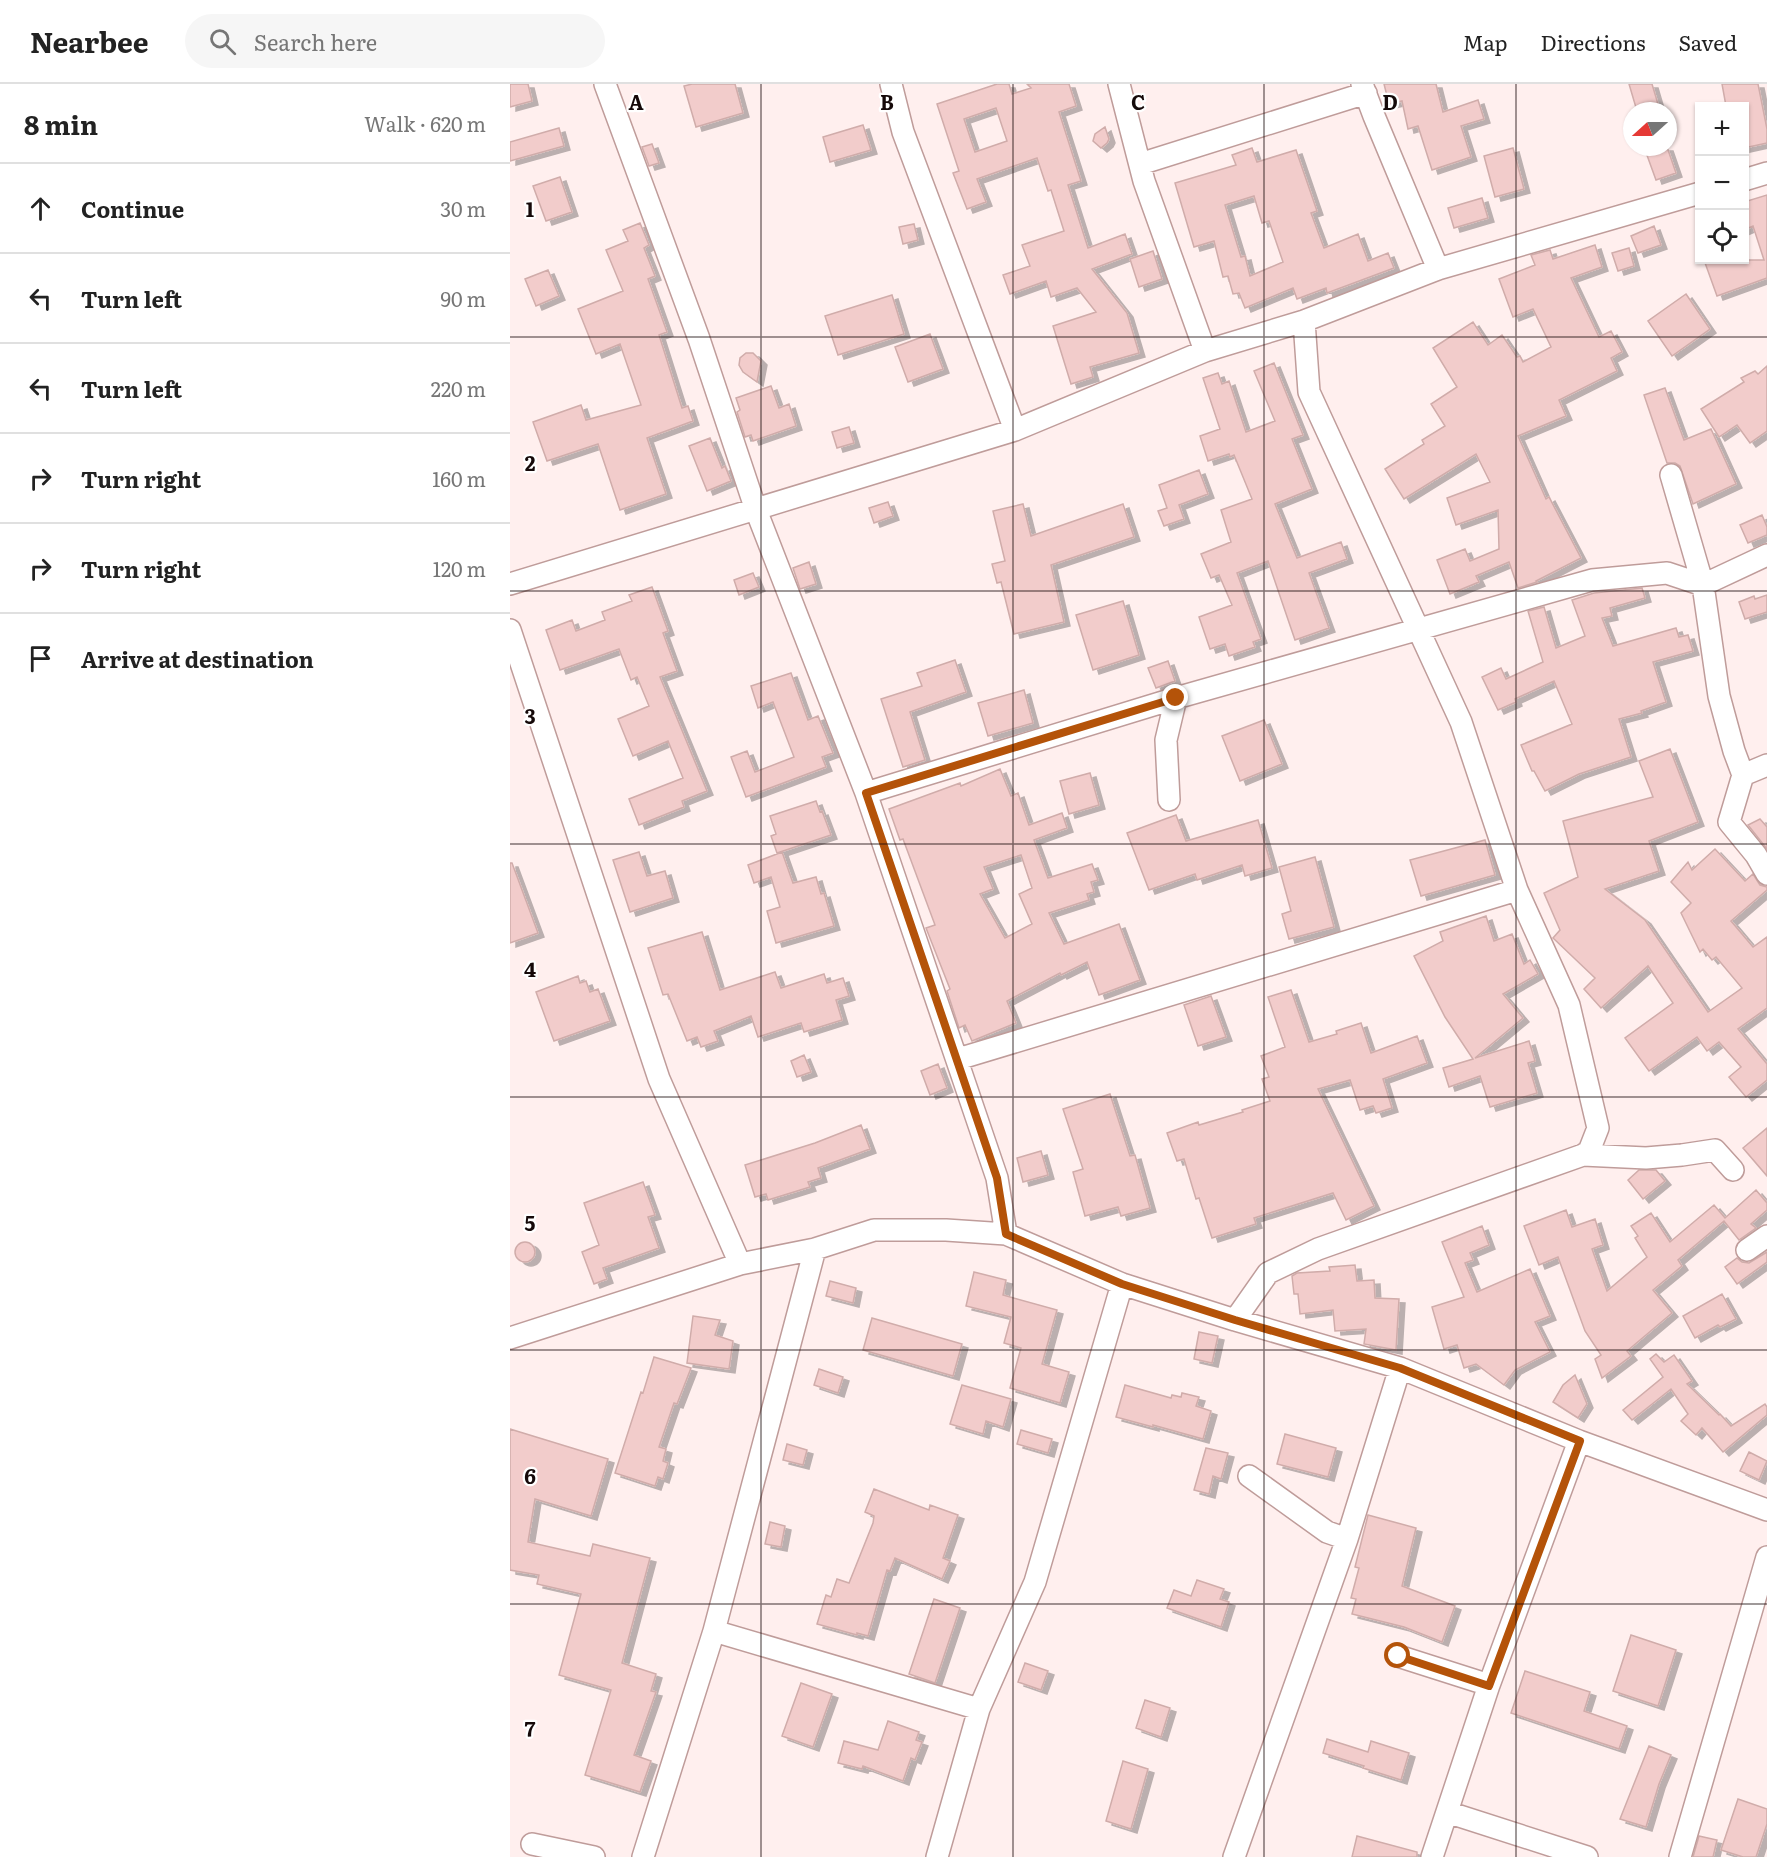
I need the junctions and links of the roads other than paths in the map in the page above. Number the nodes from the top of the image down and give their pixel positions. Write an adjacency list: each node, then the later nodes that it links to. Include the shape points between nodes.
1 (605, 84): 14 (street, via 699,339)
2 (891, 84): 12 (street, via 903,132)
3 (1119, 84): 5 (street)
4 (1364, 89): 5 (street); 9 (street)
5 (1140, 164): 11 (street)
6 (1767, 173): 7 (street)
7 (1749, 178)
8 (1695, 194): 9 (street)
9 (1438, 269): 10 (street)
10 (1304, 321): 11 (street); 18 (street, via 1308,392)
11 (1206, 351): 12 (street)
12 (1015, 430): 14 (street)
13 (1671, 476): 17 (street)
14 (756, 510): 16 (street); 23 (street)
15 (1767, 555): 17 (street)
16 (510, 584)
17 (1703, 585): 18 (street, via 1667,573 1592,580); 22 (street, via 1719,696)
18 (1420, 629): 20 (street); 26 (street, via 1461,722)
19 (510, 630): 34 (street, via 659,1079)
20 (1176, 698): 23 (street); 24 (street, via 1166,740)
21 (1767, 765): 22 (street)
22 (1743, 775): 25 (street, via 1729,822)
23 (866, 793): 27 (street)
24 (1169, 800)
25 (1767, 874)
26 (1517, 890): 27 (street); 28 (street, via 1569,1005 1598,1128 1589,1151)
27 (958, 1059): 30 (street, via 997,1178)
28 (1582, 1155): 29 (street, via 1646,1158 1715,1150); 36 (street, via 1318,1249 1268,1273)
29 (1733, 1170)
30 (1006, 1234): 32 (street, via 874,1230); 35 (street)
31 (1767, 1236): 33 (street)
32 (815, 1249): 34 (street); 44 (street)
33 (1747, 1250)
34 (740, 1264): 37 (street)
35 (1122, 1284): 36 (street); 47 (street, via 1035,1582)
36 (1235, 1320): 38 (street)
37 (510, 1338)
38 (1400, 1368): 39 (street); 42 (street)
39 (1580, 1441): 41 (street); 46 (street)
40 (1249, 1476): 42 (street, via 1327,1532)
41 (1767, 1510)
42 (1347, 1539): 53 (street)
43 (1767, 1557): 56 (street)
44 (714, 1631): 47 (street); 51 (street)
45 (1398, 1656): 46 (street)
46 (1489, 1686): 48 (street)
47 (979, 1709): 52 (street)
48 (1447, 1812): 54 (street); 55 (street)
49 (532, 1844): 50 (street)
50 (594, 1857)
51 (643, 1857)
52 (937, 1857)
53 (1234, 1857)
54 (1432, 1857)
55 (1587, 1857)
56 (1680, 1857)

